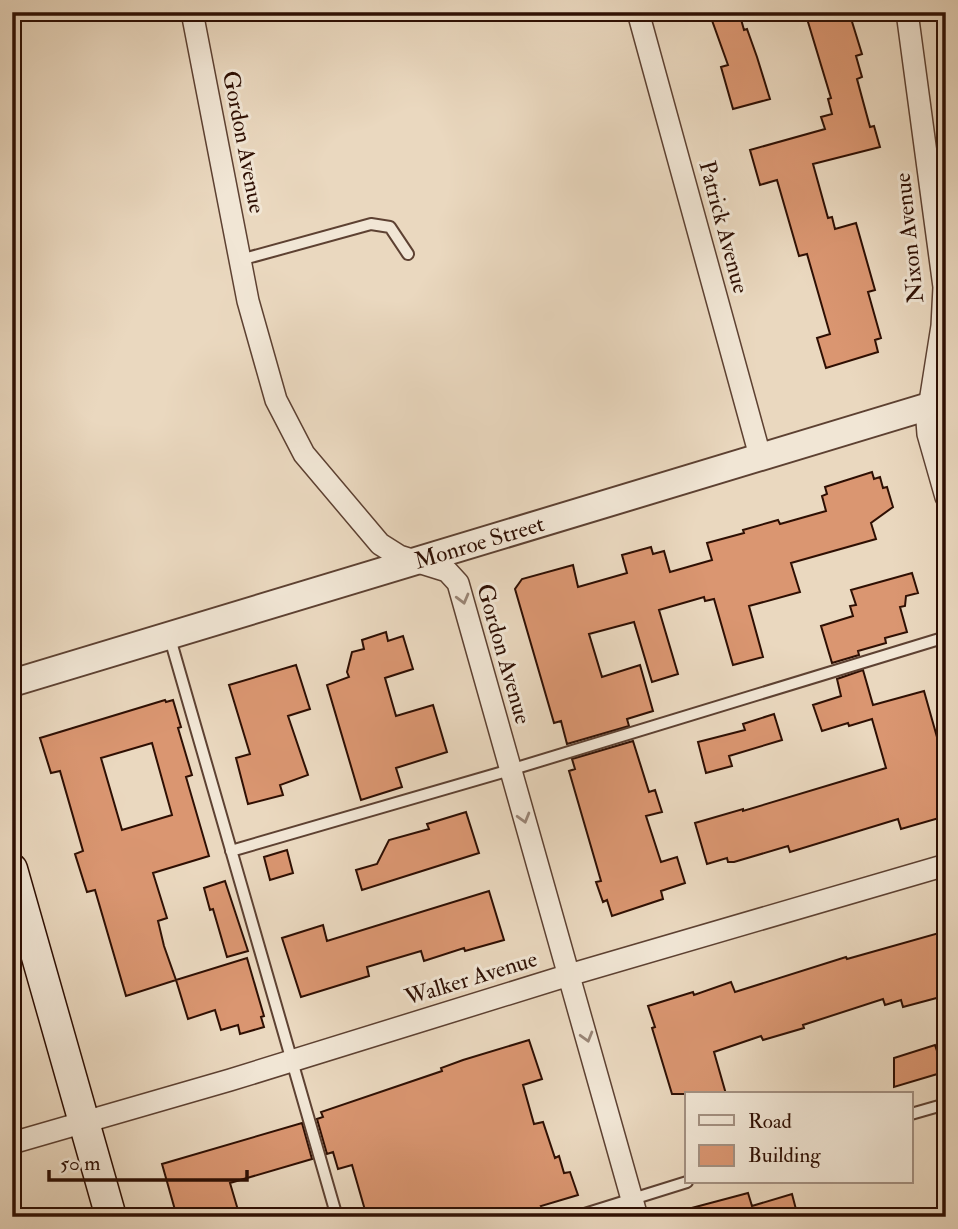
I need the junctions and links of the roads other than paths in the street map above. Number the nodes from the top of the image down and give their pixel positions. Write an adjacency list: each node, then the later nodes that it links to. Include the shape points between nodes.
1 (192, 12): 5 (street, Gordon Avenue)
2 (638, 12): 7 (street, Patrick Avenue)
3 (907, 12): 6 (street, Nixon Avenue, via 944,287)
4 (408, 254): 5 (lane, via 390,227 370,225)
5 (240, 260): 9 (street, Gordon Avenue, via 276,400 299,446 380,544)
6 (937, 404): 7 (street, Monroe Street); 8 (street, Nixon Avenue, via 928,434)
7 (760, 456): 9 (street, Monroe Street)
8 (946, 497)
9 (413, 562): 10 (street, Monroe Street); 13 (street, Gordon Avenue, one-way to 13, via 447,571 458,583)
10 (169, 635): 12 (street, Monroe Street); 14 (lane)
11 (946, 637): 13 (lane)
12 (12, 683)
13 (510, 770): 14 (lane); 17 (street, Gordon Avenue, one-way to 17)
14 (231, 851): 18 (lane)
15 (946, 865): 17 (street, Walker Avenue)
16 (12, 869): 21 (main road)
17 (569, 975): 18 (street, Walker Avenue); 24 (street, Gordon Avenue, one-way to 24)
18 (292, 1061): 21 (street, Walker Avenue); 26 (lane)
19 (946, 1104): 20 (lane)
20 (912, 1114)
21 (85, 1122): 22 (street, Walker Avenue); 25 (main road)
22 (12, 1143)
23 (685, 1183): 24 (lane)
24 (635, 1209): 27 (lane)
25 (111, 1217)
26 (337, 1217)
27 (575, 1217)

